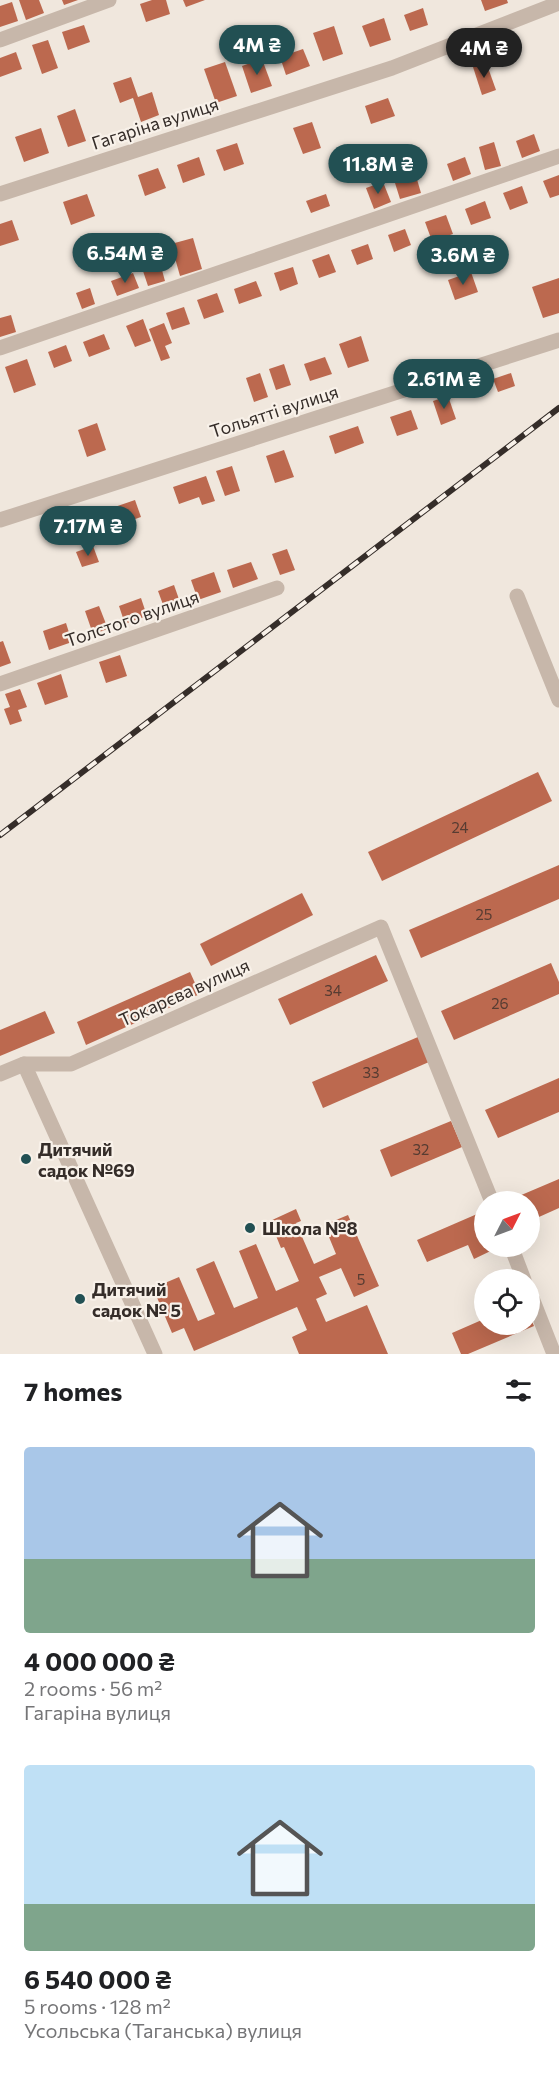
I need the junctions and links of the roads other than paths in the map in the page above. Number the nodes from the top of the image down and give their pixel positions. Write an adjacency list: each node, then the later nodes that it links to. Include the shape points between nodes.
1 (109, 0): 3 (street)
2 (559, 3): 5 (street, Гагаріна вулиця, via 392,68)
3 (0, 40)
4 (559, 156): 7 (street)
5 (0, 194)
6 (559, 340): 8 (street, Тольятті вулиця)
7 (0, 348)
8 (0, 520)
9 (277, 588): 11 (street, Толстого вулиця)
10 (517, 596): 12 (street)
11 (0, 684)
12 (559, 700)
13 (24, 1064): 14 (street, Токарєва вулиця); 15 (street, Токарєва вулиця, via 71,1064 381,927); 17 (street)
14 (0, 1074)
15 (488, 1191)
16 (540, 1318): 18 (street)
17 (155, 1354)
18 (554, 1354)

